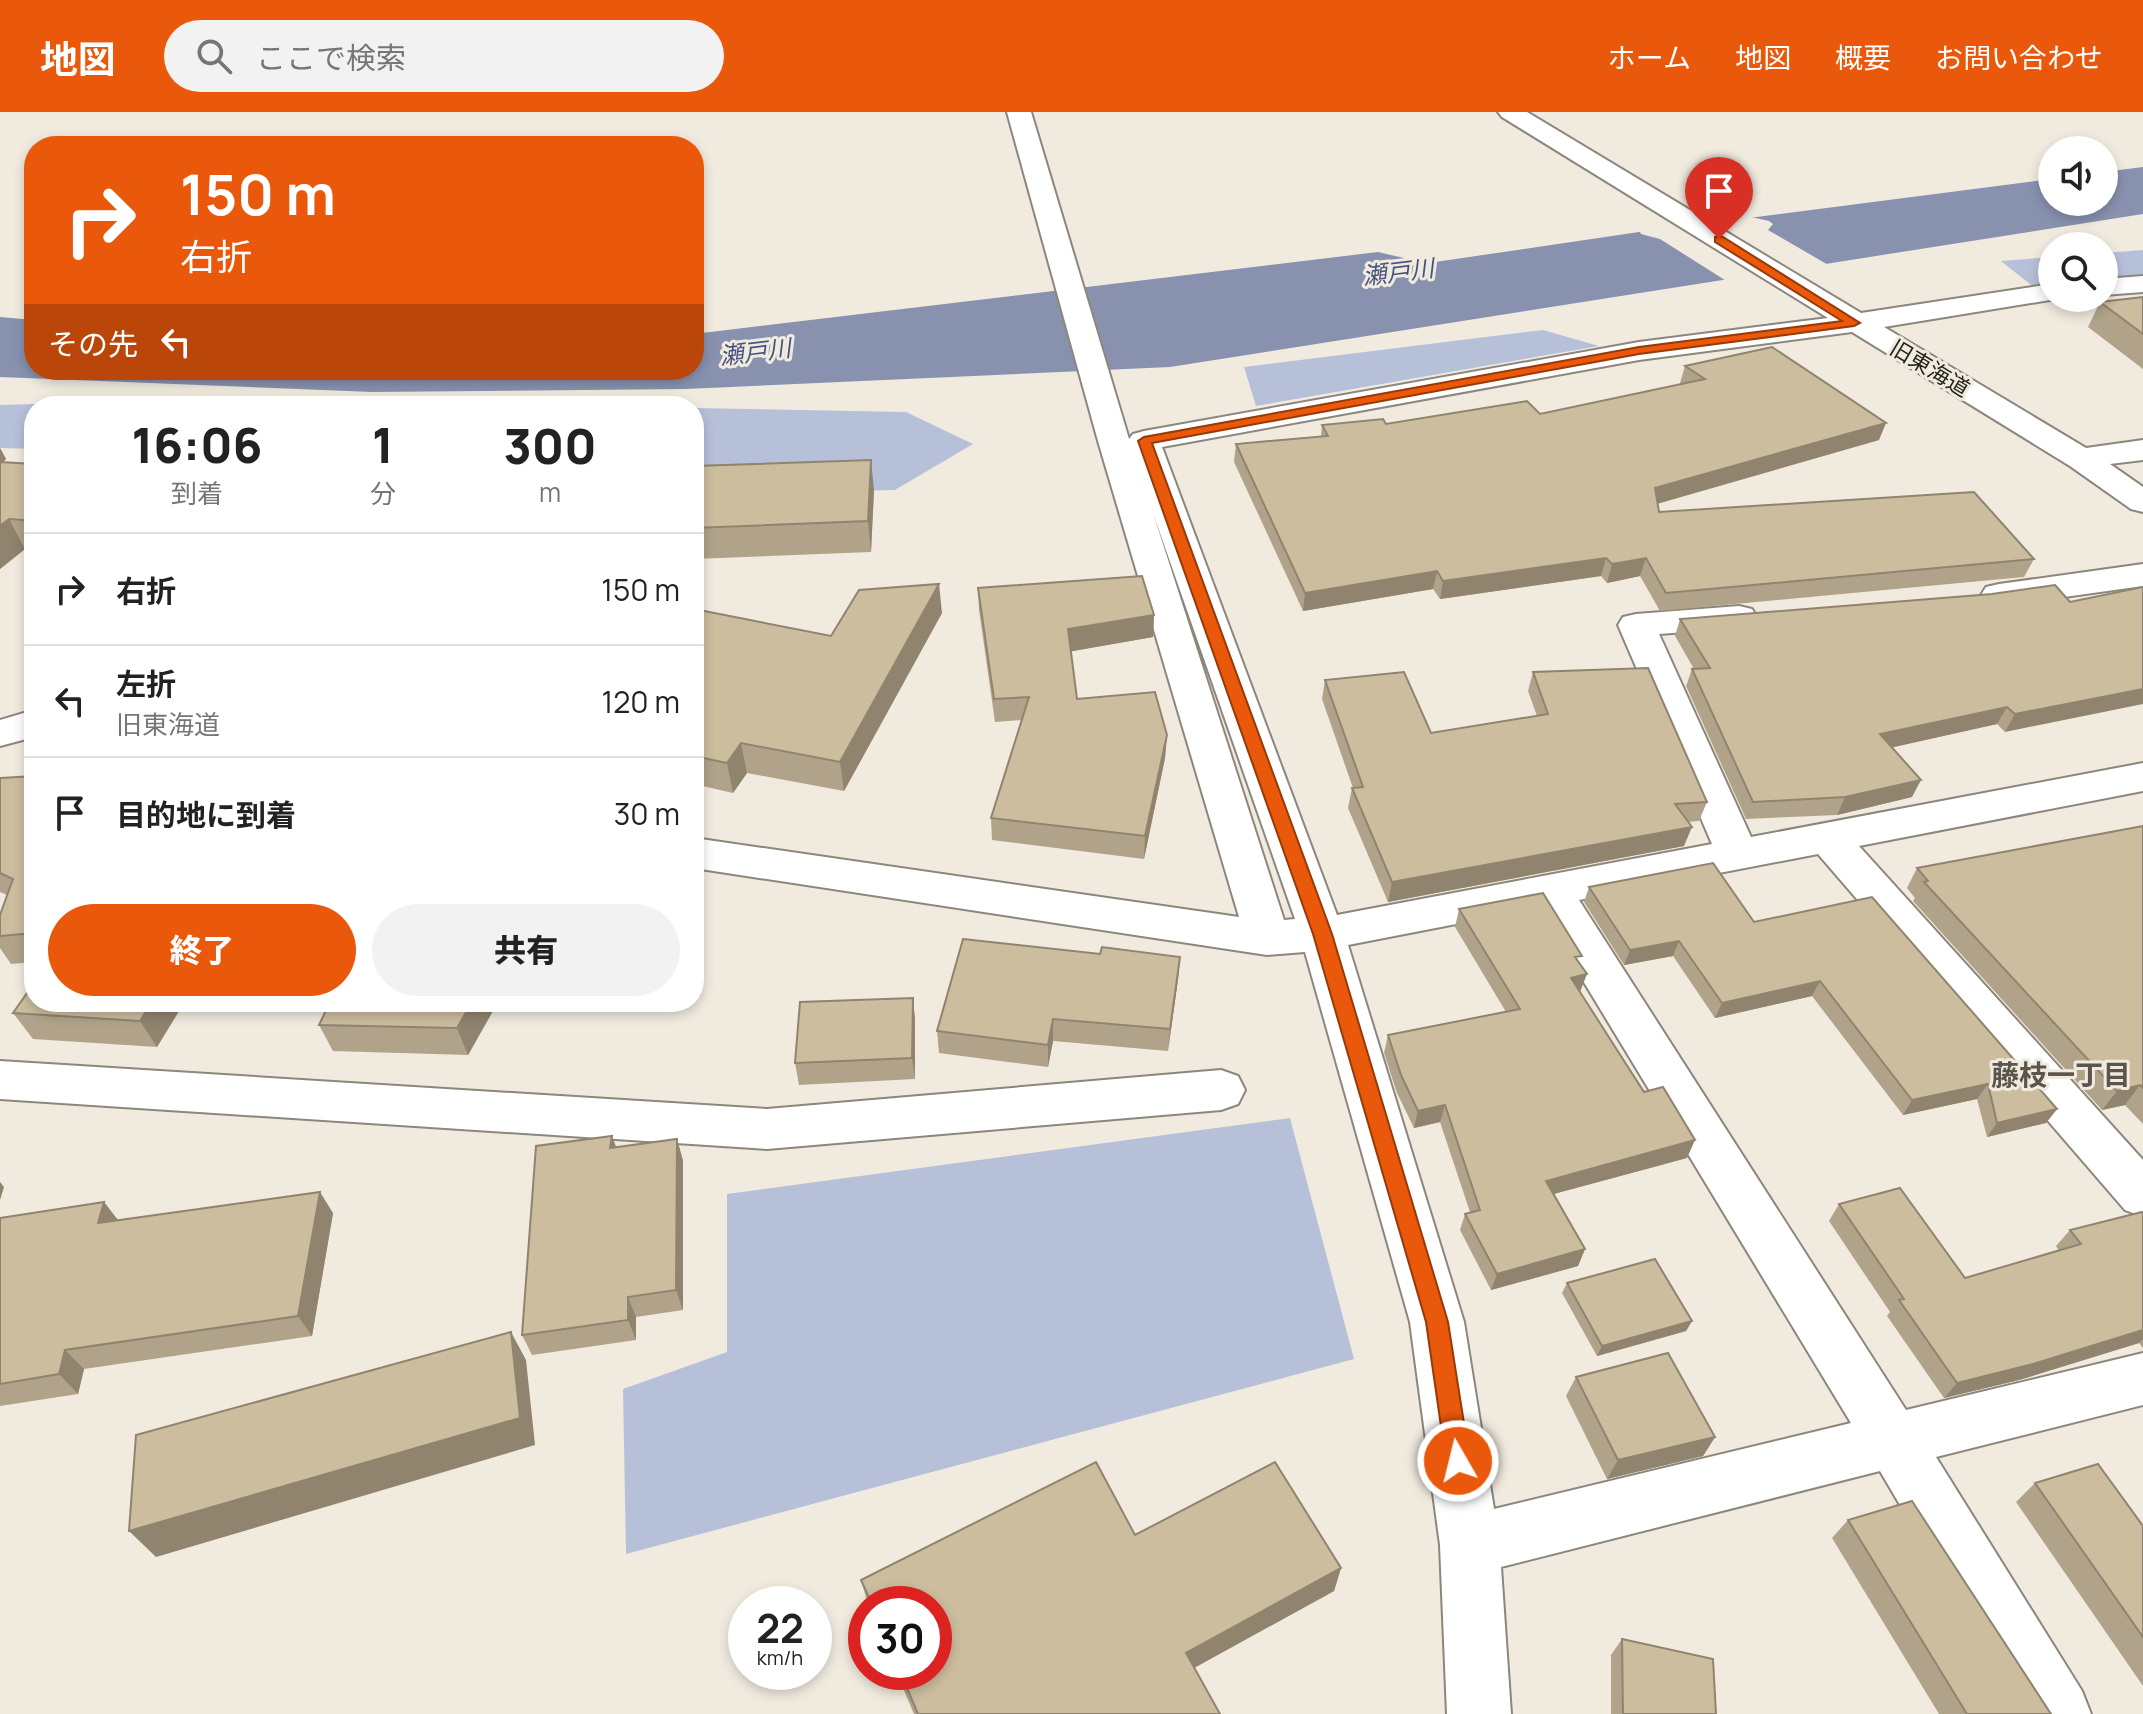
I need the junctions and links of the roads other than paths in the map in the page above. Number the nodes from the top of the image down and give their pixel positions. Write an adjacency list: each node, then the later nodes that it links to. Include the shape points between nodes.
1 (1019, 112): 23 (street)
2 (1510, 112): 6 (street, 旧東海道)
3 (2143, 284): 4 (street)
4 (2118, 286)
5 (2038, 293): 6 (street)
6 (1838, 313): 8 (street, 旧東海道); 22 (street, via 1144,441)
7 (2143, 450): 8 (street)
8 (2081, 459): 9 (street, 旧東海道)
9 (2143, 502)
10 (2143, 575): 11 (street)
11 (1967, 598)
12 (1778, 614): 20 (street, via 1636,625)
13 (0, 704): 14 (street)
14 (24, 709)
15 (24, 727): 16 (street)
16 (0, 733)
17 (2137, 785): 18 (street)
18 (1828, 838): 20 (street); 26 (street)
19 (704, 854): 23 (street)
20 (1738, 855): 21 (street)
21 (1551, 891): 22 (street); 28 (street)
22 (1322, 934): 23 (street); 29 (street, via 1437,1322)
23 (1267, 938)
24 (0, 1080): 25 (street, via 767,1129)
25 (1221, 1090)
26 (2143, 1195)
27 (2143, 1379): 28 (street)
28 (1893, 1440): 29 (street); 31 (street)
29 (1470, 1545): 30 (street)
30 (1479, 1714)
31 (2059, 1714)

